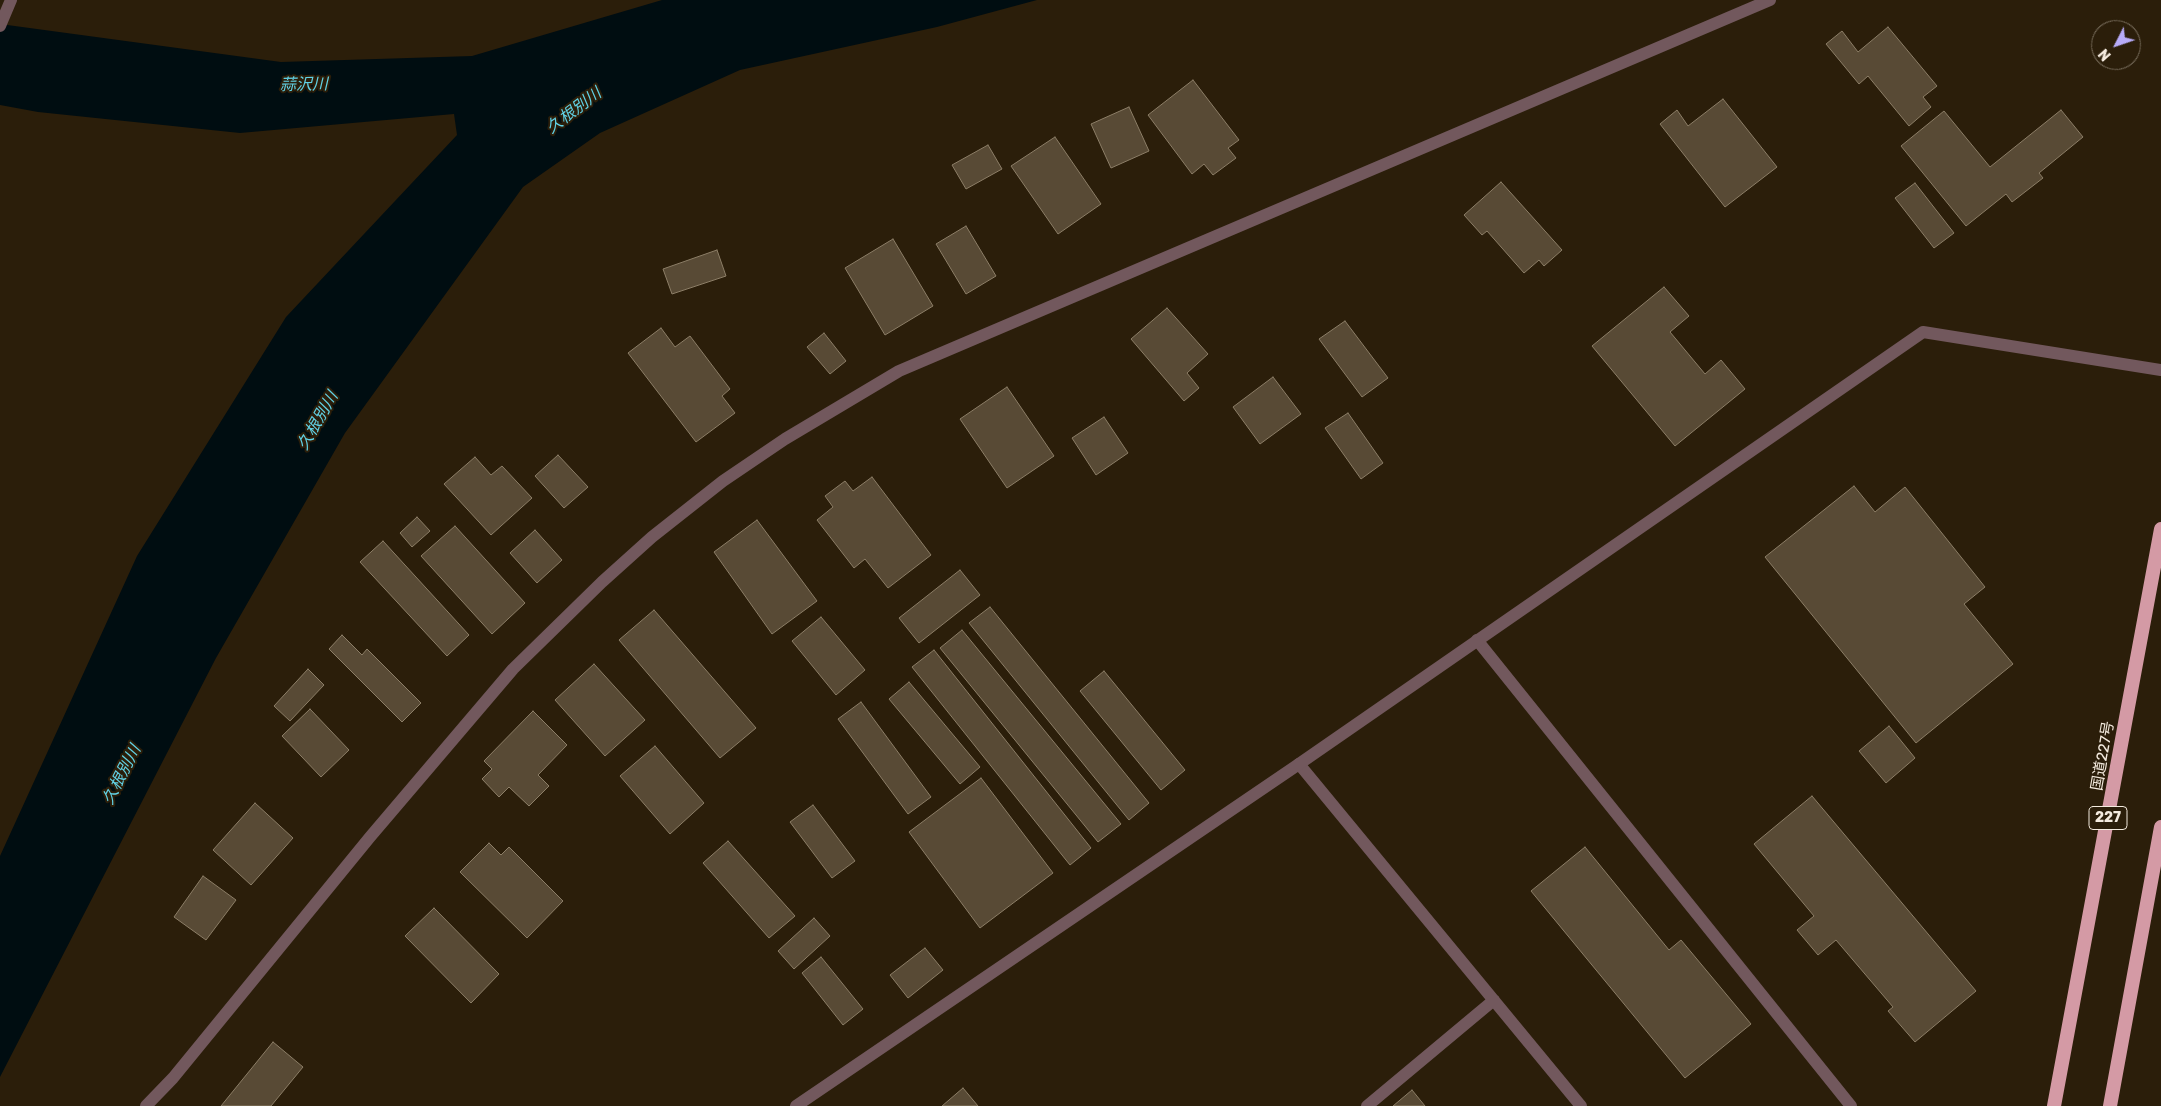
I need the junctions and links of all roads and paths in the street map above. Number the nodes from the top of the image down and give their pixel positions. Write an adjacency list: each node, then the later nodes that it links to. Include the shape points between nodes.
1 (11, 0): 3 (street)
2 (1770, 0): 10 (street, via 899,371 785,439 723,481 631,556 513,669)
3 (0, 26)
4 (2161, 370): 6 (street, via 1923,332)
5 (2160, 535): 15 (highway, 国道227号 / 227)
6 (1477, 640): 7 (street); 14 (street)
7 (1299, 764): 9 (street); 11 (street)
8 (2161, 828): 16 (highway)
9 (1494, 1000): 12 (street); 13 (street)
10 (146, 1106)
11 (796, 1106)
12 (1367, 1106)
13 (1581, 1106)
14 (1851, 1106)
15 (2054, 1106)
16 (2110, 1106)

